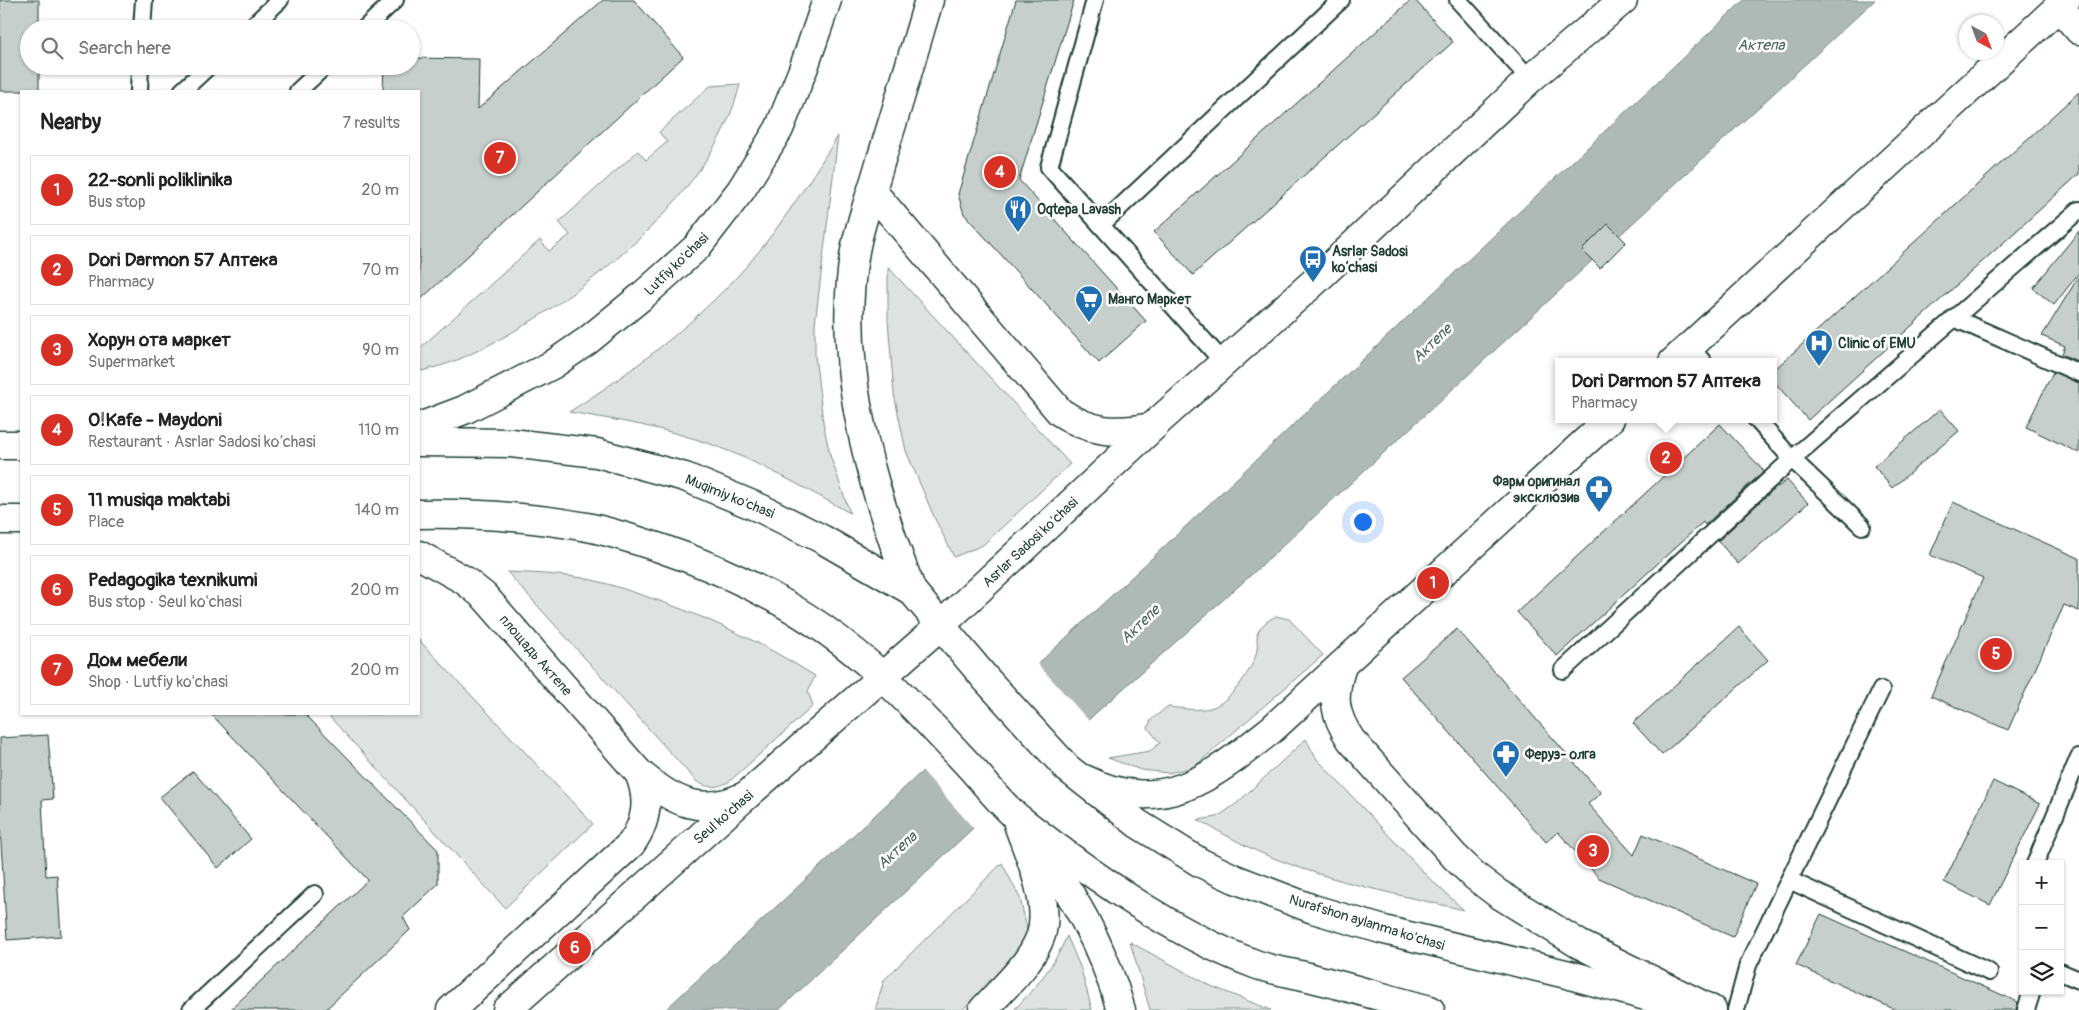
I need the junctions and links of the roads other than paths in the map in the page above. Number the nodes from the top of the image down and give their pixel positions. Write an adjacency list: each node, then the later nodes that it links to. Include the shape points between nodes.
1 (144, 0): 11 (lane)
2 (280, 0): 12 (lane)
3 (395, 0): 13 (lane)
4 (827, 0): 32 (main road, Lutfiy ko'chasi, via 779,129 740,190 697,247 587,341 552,365 464,410)
5 (929, 0): 22 (main road)
6 (1095, 0): 24 (lane, via 1049,167)
7 (1341, 0): 24 (lane)
8 (1458, 0): 18 (lane)
9 (1623, 0): 18 (main road, Asrlar Sadosi ko‘chasi)
10 (2062, 3): 14 (main road); 26 (main road)
11 (143, 20)
12 (259, 20)
13 (374, 20)
14 (2079, 30)
15 (140, 75): 19 (lane)
16 (199, 75): 20 (lane)
17 (315, 75): 21 (lane)
18 (1530, 78): 27 (main road, Asrlar Sadosi ko‘chasi)
19 (139, 90)
20 (183, 90)
21 (299, 90)
22 (872, 191): 29 (main road, Asrlar Sadosi ko‘chasi, via 1060,412 1085,426 1111,431 1152,427); 42 (main road, via 855,251 850,305 855,381 868,454 884,516)
23 (2079, 210): 25 (lane)
24 (1101, 225): 27 (lane)
25 (1954, 318): 28 (lane); 36 (lane)
26 (1689, 357)
27 (1224, 363): 29 (main road, Asrlar Sadosi ko‘chasi)
28 (2079, 373)
29 (1163, 418): 43 (main road, Asrlar Sadosi ko‘chasi)
30 (1606, 423): 44 (main road)
31 (1760, 423): 36 (lane)
32 (420, 427)
33 (420, 442): 42 (main road, Muqimiy ko'chasi, via 511,443 597,453 685,477 787,520)
34 (0, 445): 35 (main road)
35 (20, 445)
36 (1792, 459): 40 (lane); 45 (lane)
37 (420, 514): 46 (main road, via 505,516 590,528 711,566 747,582 808,618)
38 (0, 520): 39 (main road)
39 (20, 520)
40 (1862, 526)
41 (420, 556): 52 (main road, площадь Актепе, via 464,580 484,596)
42 (912, 591): 43 (main road, Muqimiy ko'chasi)
43 (941, 625): 46 (main road, Seul ko'chasi); 51 (main road, Muqimiy ko'chasi)
44 (1342, 666): 48 (main road); 49 (main road, via 1335,700 1337,716)
45 (1563, 670)
46 (883, 676): 53 (main road, Seul ko'chasi); 54 (main road)
47 (1881, 690): 56 (lane)
48 (1284, 718): 49 (main road, via 1304,714 1321,717 1337,726); 51 (main road, via 1216,772 1170,792 1118,791)
49 (1351, 740): 69 (main road, via 1476,878 1579,944)
50 (2079, 757): 55 (lane)
51 (1067, 768): 68 (main road, Nurafshon aylanma ko'chasi, via 1112,805 1164,841 1235,879 1313,909 1384,930 1570,975)
52 (639, 773): 53 (main road, via 670,796 698,806 726,804); 63 (main road, via 646,792 646,812 631,844)
53 (747, 795): 64 (main road, Seul ko'chasi)
54 (1015, 816): 65 (main road, via 1040,890 1043,924 1039,941 1027,960); 66 (main road, via 1041,849 1082,913 1105,960); 67 (main road, via 1097,876 1223,951 1259,966)
55 (2037, 860)
56 (1789, 880): 58 (lane); 70 (lane, via 1748,966)
57 (315, 894): 62 (lane)
58 (1988, 972)
59 (2064, 974): 60 (lane)
60 (2079, 980)
61 (2031, 995): 71 (lane)
62 (191, 1010)
63 (451, 1010)
64 (506, 1010)
65 (983, 1010)
66 (1121, 1010)
67 (1430, 1010)
68 (1696, 1010)
69 (1712, 1010)
70 (1736, 1010)
71 (2026, 1010)

